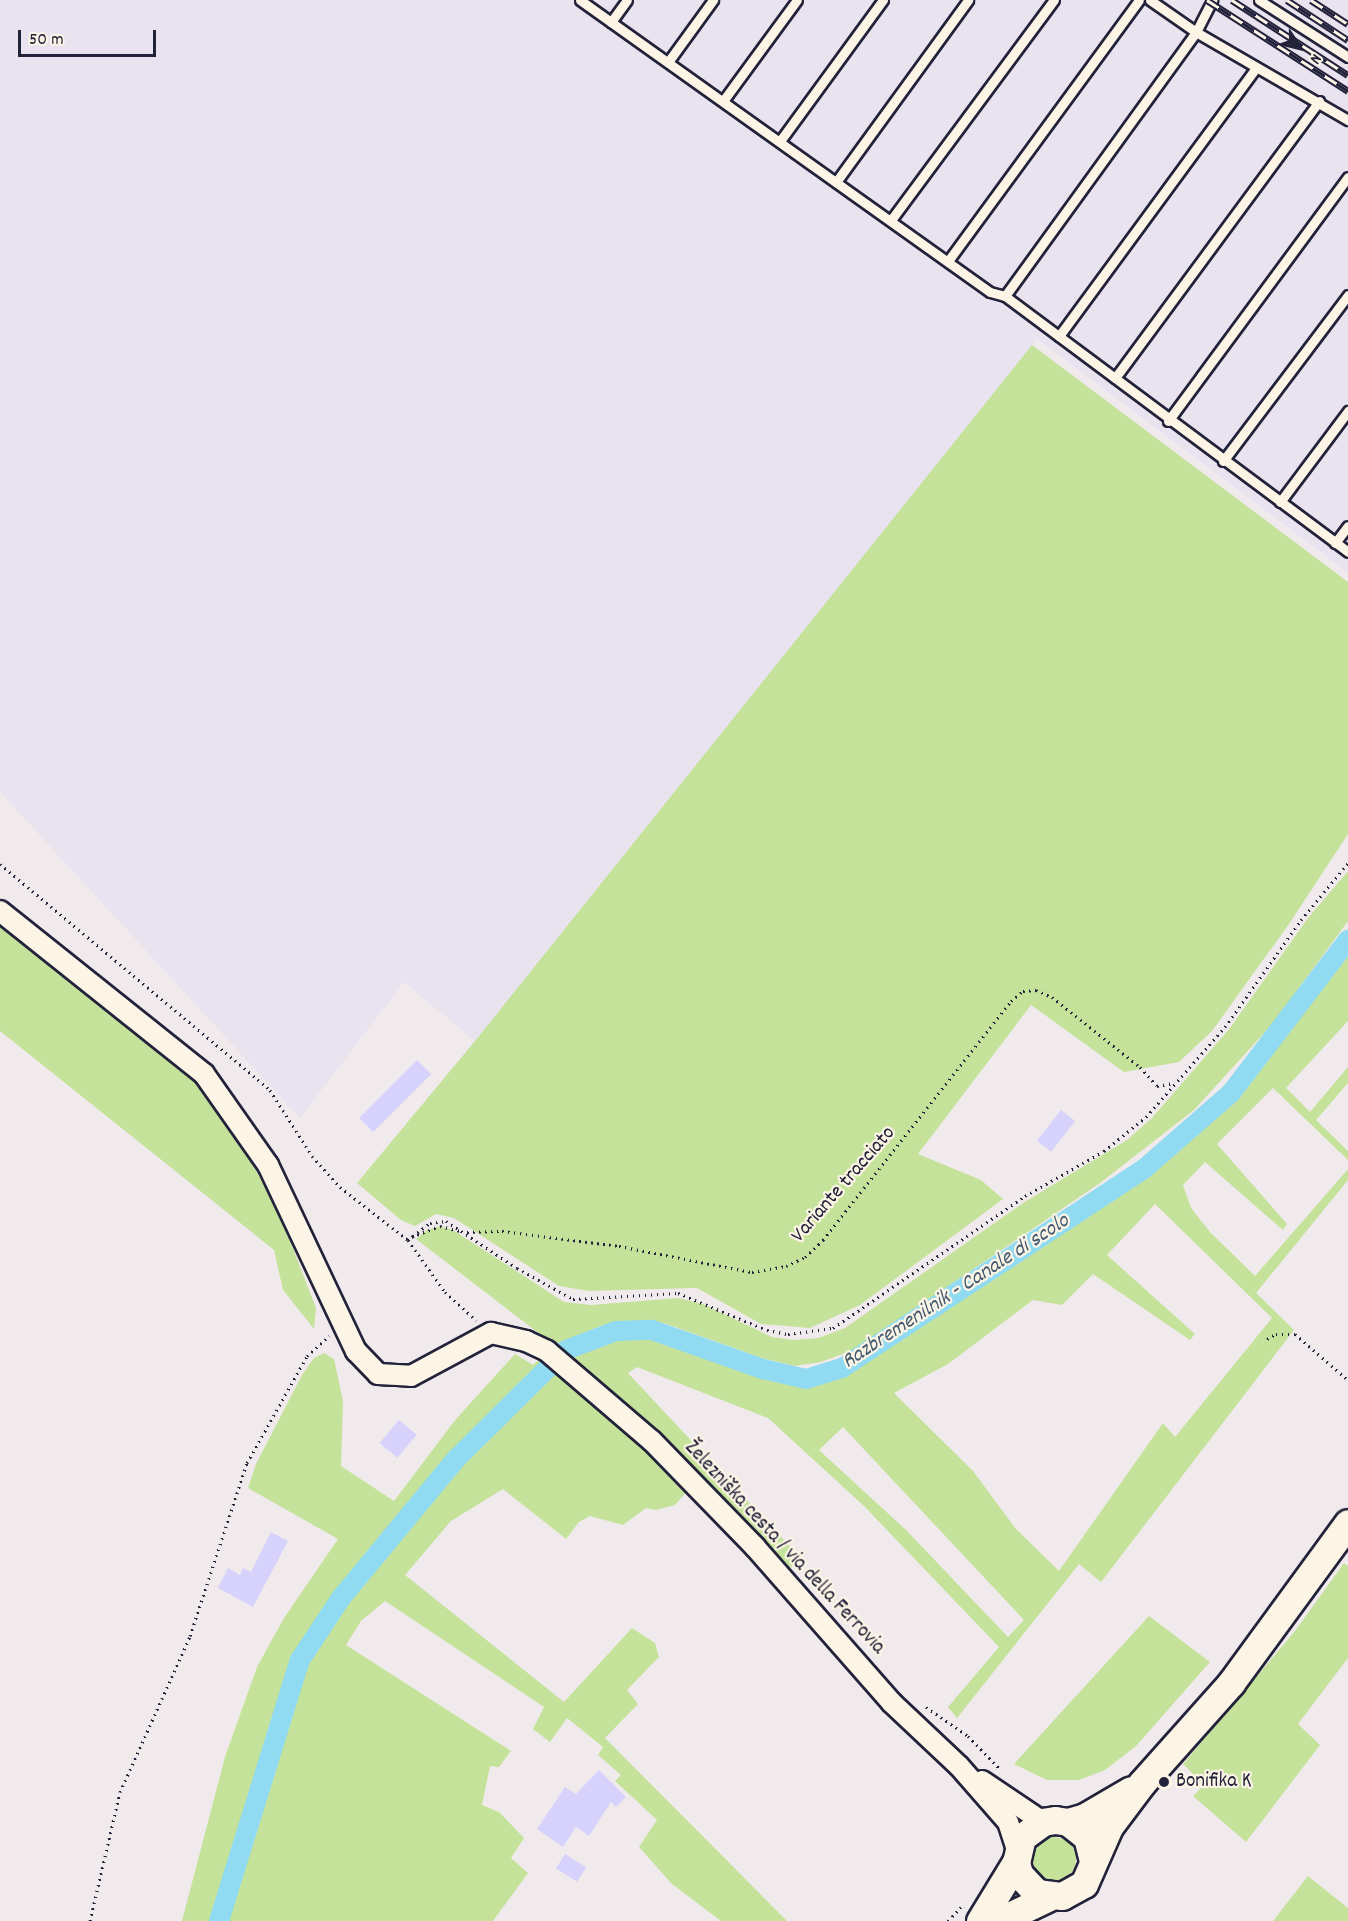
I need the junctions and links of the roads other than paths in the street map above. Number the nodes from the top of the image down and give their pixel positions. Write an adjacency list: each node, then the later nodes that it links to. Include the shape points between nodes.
1 (580, 0): 12 (lane)
2 (627, 0): 12 (lane)
3 (713, 0): 15 (lane)
4 (797, 0): 17 (lane)
5 (883, 0): 20 (lane)
6 (968, 0): 22 (lane)
7 (1054, 0): 23 (lane)
8 (1139, 0): 24 (lane)
9 (1150, 0): 13 (lane)
10 (1212, 0): 13 (lane)
11 (1259, 0): 14 (lane)
12 (611, 22): 15 (lane)
13 (1196, 32): 16 (lane); 26 (lane)
14 (1348, 57)
15 (668, 62): 17 (lane)
16 (1256, 68): 18 (lane); 27 (lane)
17 (723, 101): 20 (lane)
18 (1319, 101): 19 (lane); 28 (lane)
19 (1348, 120)
20 (780, 141): 22 (lane)
21 (1348, 177): 30 (lane)
22 (836, 182): 23 (lane)
23 (891, 220): 24 (lane)
24 (948, 261): 26 (lane, via 990,292)
25 (1348, 295): 31 (lane)
26 (1005, 296): 27 (lane)
27 (1059, 336): 28 (lane)
28 (1115, 378): 30 (lane)
29 (1348, 411): 32 (lane)
30 (1168, 420): 31 (lane)
31 (1223, 461): 32 (lane)
32 (1280, 502): 34 (lane)
33 (1348, 526): 34 (lane)
34 (1335, 543): 35 (lane)
35 (1348, 552)
36 (0, 911): 38 (street, Železniška cesta / via della Ferrovia, via 204,1074 268,1165 356,1351 378,1374 411,1376 491,1333 526,1341 547,1351 652,1441 826,1624 891,1702)
37 (1348, 1523): 39 (main road, via 1231,1683)
38 (959, 1766): 40 (street, Železniška cesta / via della Ferrovia); 41 (street, Železniška cesta / via della Ferrovia, via 1008,1822)
39 (1142, 1783): 40 (main road, via 1085,1817); 42 (main road, via 1109,1827)
40 (1055, 1822): 41 (main road, via 1022,1837); 42 (main road, via 1087,1837)
41 (1017, 1856): 43 (main road, via 1027,1885); 44 (main road)
42 (1094, 1861): 43 (main road, via 1084,1884 1074,1892)
43 (1049, 1897): 45 (main road)
44 (973, 1912)
45 (999, 1921)

